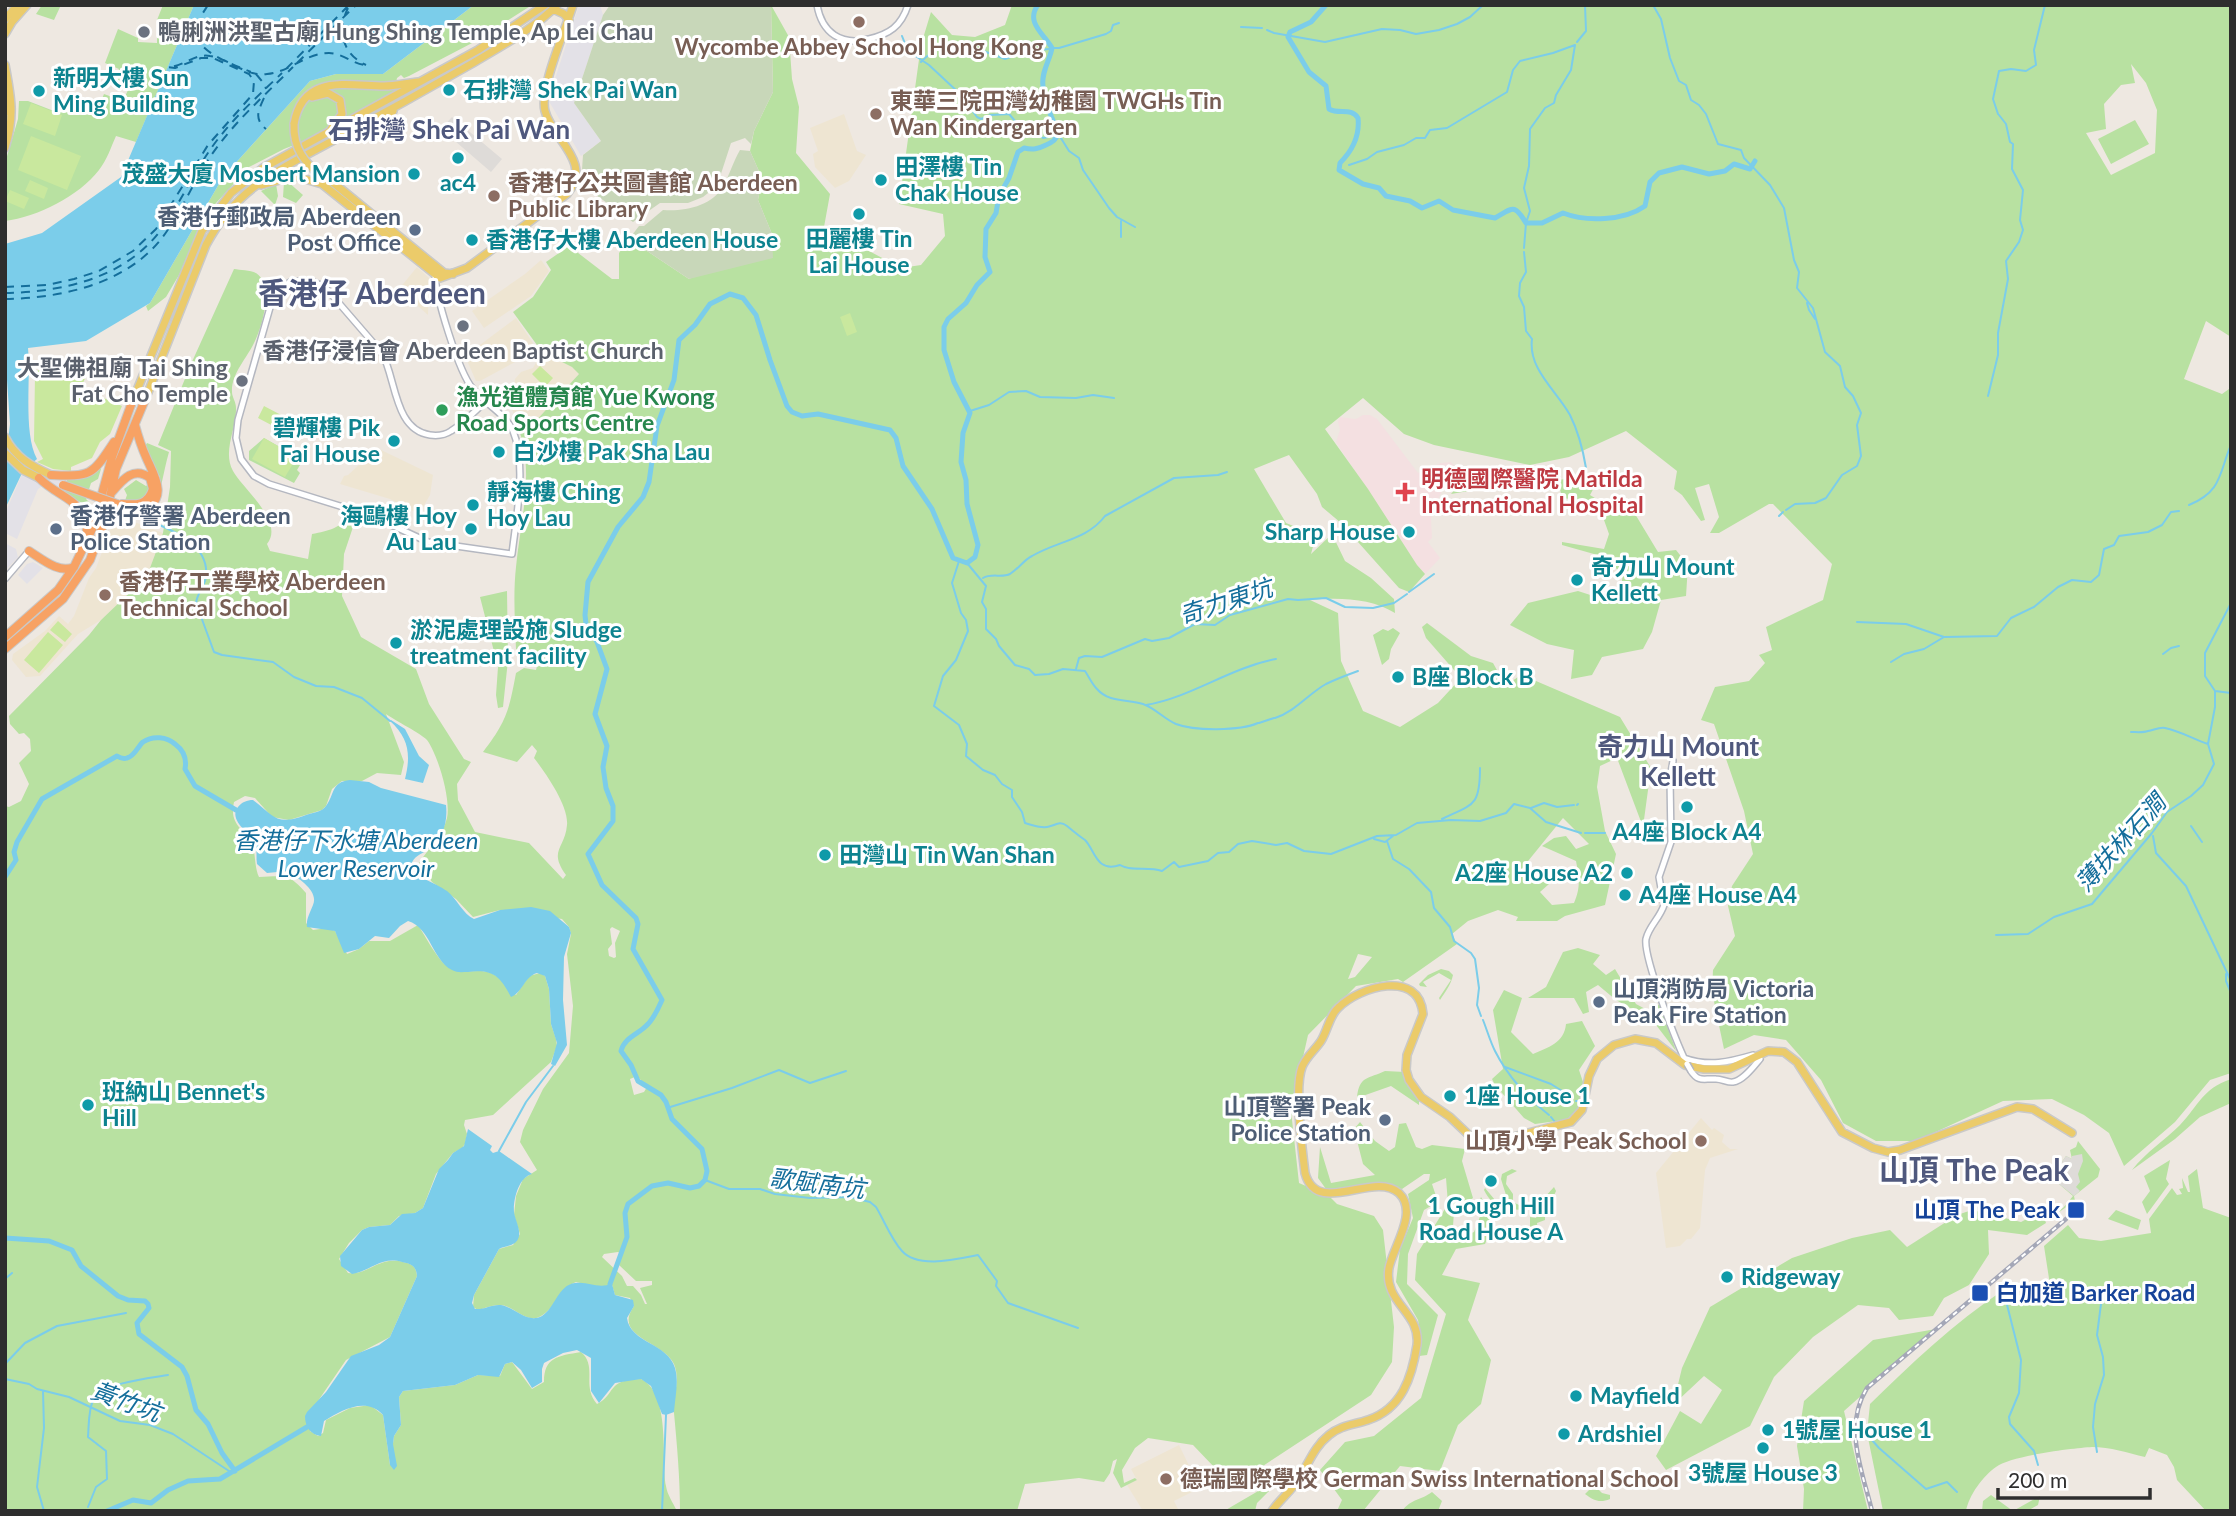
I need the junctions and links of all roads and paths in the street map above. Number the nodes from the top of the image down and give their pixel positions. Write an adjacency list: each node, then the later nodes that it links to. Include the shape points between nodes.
1 (18, 5): 7 (main road)
2 (27, 5): 9 (main road)
3 (573, 5): 8 (main road)
4 (817, 5): 5 (street, via 827,30 836,38 854,42 890,32)
5 (908, 5)
6 (552, 7): 8 (main road); 11 (main road); 13 (main road, via 502,46)
7 (5, 19)
8 (569, 20): 23 (main road, via 544,104 548,119 573,157 573,185 558,201)
9 (5, 34)
10 (5, 65): 18 (main road, via 13,108)
11 (418, 82): 15 (main road, via 324,86 306,98 298,109); 16 (main road)
12 (5, 100): 14 (main road)
13 (395, 108): 17 (main road); 20 (main road)
14 (5, 112)
15 (296, 124): 16 (main road, via 308,100 332,93 340,100 342,111); 19 (main road, bridge, via 298,150)
16 (327, 132): 28 (main road, via 257,171 220,205 199,237)
17 (378, 134)
18 (5, 148)
19 (324, 177): 21 (main road); 22 (main road, via 387,225)
20 (253, 187): 21 (main road, via 295,176 311,180 326,186); 26 (main road, via 227,212 206,245)
21 (373, 223): 22 (main road)
22 (436, 271): 23 (main road); 24 (main road); 25 (street)
23 (453, 274): 24 (main road)
24 (445, 278): 25 (main road)
25 (436, 288): 27 (street, via 465,378)
26 (147, 395): 29 (highway)
27 (485, 402): 27 (street, via 446,433 418,431 403,413 382,354 324,287 295,281 279,289 269,308 239,413 237,446 247,469 269,484 372,516 428,542 512,554 519,492 516,439 510,425)
28 (131, 405): 30 (highway)
29 (135, 425): 35 (highway); 36 (highway, via 116,469)
30 (120, 434): 34 (highway, via 94,469); 37 (highway)
31 (5, 437): 34 (main road, via 24,461)
32 (5, 453): 33 (main road)
33 (39, 478): 34 (highway); 37 (highway, via 79,506 85,515)
34 (52, 478): 35 (highway, bridge, via 117,504 142,504 152,493)
35 (154, 479): 36 (highway, via 132,473)
36 (112, 492): 44 (highway, via 96,547 73,587)
37 (87, 539): 39 (highway)
38 (29, 551): 40 (highway); 41 (street)
39 (74, 567): 40 (highway); 42 (highway)
40 (58, 568): 42 (highway)
41 (5, 579)
42 (58, 590): 43 (highway)
43 (5, 637)
44 (5, 649)
45 (1673, 761): 47 (street, via 1671,842 1659,877 1664,905 1646,946)
46 (1759, 1057): 47 (street, via 1718,1063); 47 (street, bridge, via 1737,1081 1703,1081 1695,1077); 48 (main road, via 1776,1050 1792,1057 1839,1128 1880,1150 1897,1151 2017,1107 2040,1113); 49 (main road, via 1729,1069 1703,1069 1685,1065 1650,1041 1622,1042 1595,1062 1582,1110 1571,1122 1485,1143 1472,1138 1421,1097 1409,1080 1406,1058 1423,1014 1417,995 1402,986 1383,986 1338,1008 1300,1074 1306,1177 1322,1192 1381,1186 1402,1196 1406,1217 1389,1280 1394,1298 1414,1324 1417,1344 1411,1377 1397,1401 1378,1416 1346,1425 1328,1436)
47 (1686, 1061)
48 (2072, 1133)
49 (1272, 1511)

